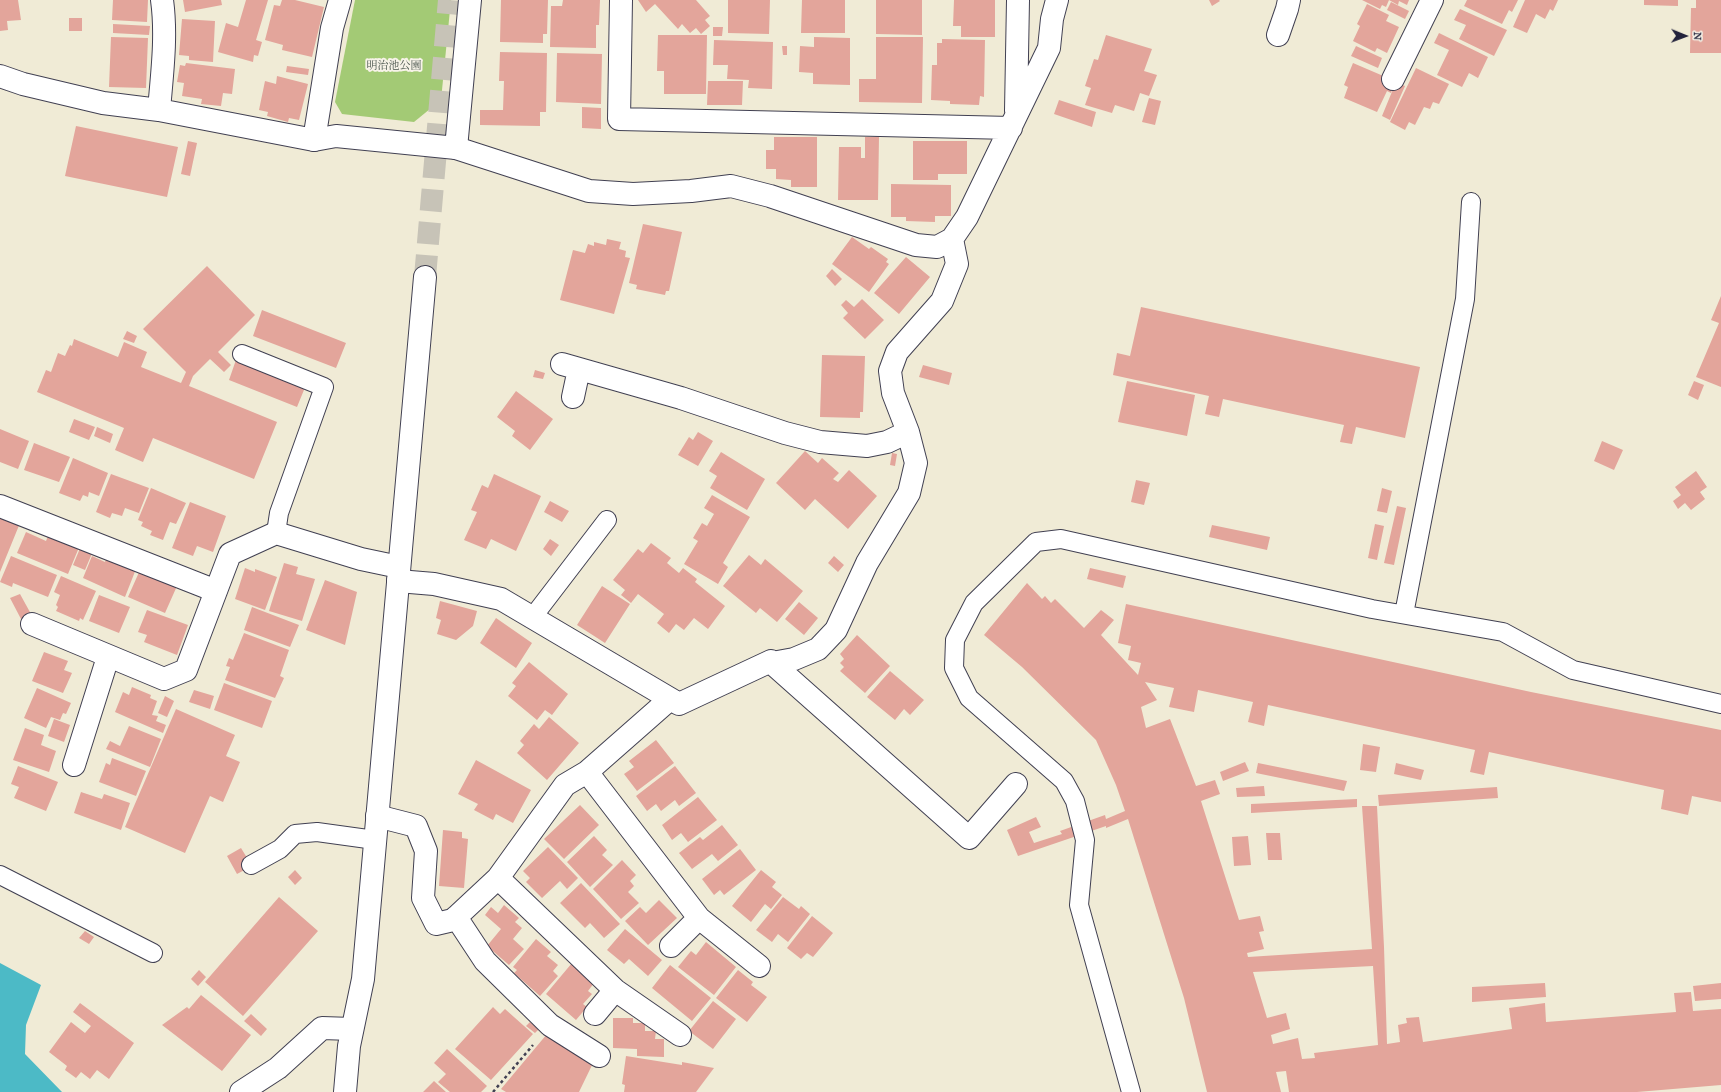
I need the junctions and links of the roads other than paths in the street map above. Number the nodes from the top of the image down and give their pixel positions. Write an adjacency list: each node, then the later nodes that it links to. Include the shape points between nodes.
1 (162, 0): 12 (street, via 163,69)
2 (340, 0): 14 (street, via 332,28)
3 (470, 0): 15 (street)
4 (621, 0): 13 (street, via 619,119)
5 (1018, 0): 13 (street)
6 (1058, 0): 13 (street, via 1048,48)
7 (1289, 0): 9 (street)
8 (1432, 0): 11 (street)
9 (1278, 34)
10 (0, 76): 12 (street, via 23,84 103,102)
11 (1393, 79)
12 (159, 110): 14 (street)
13 (1014, 123): 17 (street, via 967,217)
14 (314, 140): 15 (street, via 336,136)
15 (456, 148): 17 (street, via 589,191 633,194 731,186 770,196 916,245 937,247)
16 (1471, 202): 27 (lane, via 1466,299)
17 (952, 239): 21 (street, via 957,264 942,300 897,352 890,371 893,393)
18 (425, 277): 25 (street)
19 (242, 354): 24 (lane, via 324,387 279,513)
20 (573, 397): 21 (street, via 571,367 820,442 867,446 887,442)
21 (908, 432): 31 (street, via 916,462 909,493 867,563 836,630 818,649 794,659)
22 (0, 506): 26 (street)
23 (607, 520): 28 (lane)
24 (276, 533): 25 (street, via 361,559); 26 (street, via 230,554)
25 (399, 574): 28 (street, via 501,599); 37 (street)
26 (216, 591): 30 (street, via 186,670 164,679)
27 (1404, 614): 33 (lane, via 1502,632 1573,670); 54 (lane, via 1061,539 1036,542 974,603 955,640 954,668 969,698 1064,781 1075,801 1085,840 1079,905)
28 (532, 618): 32 (street)
29 (32, 624): 30 (street)
30 (108, 657): 34 (street)
31 (772, 663): 32 (street, via 771,661 679,704); 36 (street, via 969,838)
32 (670, 699): 35 (street)
33 (1721, 704)
34 (74, 765)
35 (587, 772): 41 (street, via 565,785); 43 (street)
36 (1016, 784)
37 (377, 816): 38 (street); 42 (street, via 416,826 426,851 423,898 436,924)
38 (375, 840): 39 (lane, via 317,832 295,834 280,849); 49 (street, via 363,979)
39 (250, 865)
40 (0, 875): 45 (lane)
41 (498, 878): 42 (street); 47 (street)
42 (456, 917): 51 (street, via 485,961 550,1025)
43 (699, 918): 44 (street); 46 (street)
44 (671, 946)
45 (153, 953)
46 (759, 966)
47 (615, 990): 48 (street); 50 (street)
48 (595, 1014)
49 (352, 1029): 52 (street, via 322,1028 278,1068); 53 (street)
50 (680, 1036)
51 (599, 1056)
52 (241, 1092)
53 (345, 1092)
54 (1131, 1092)

